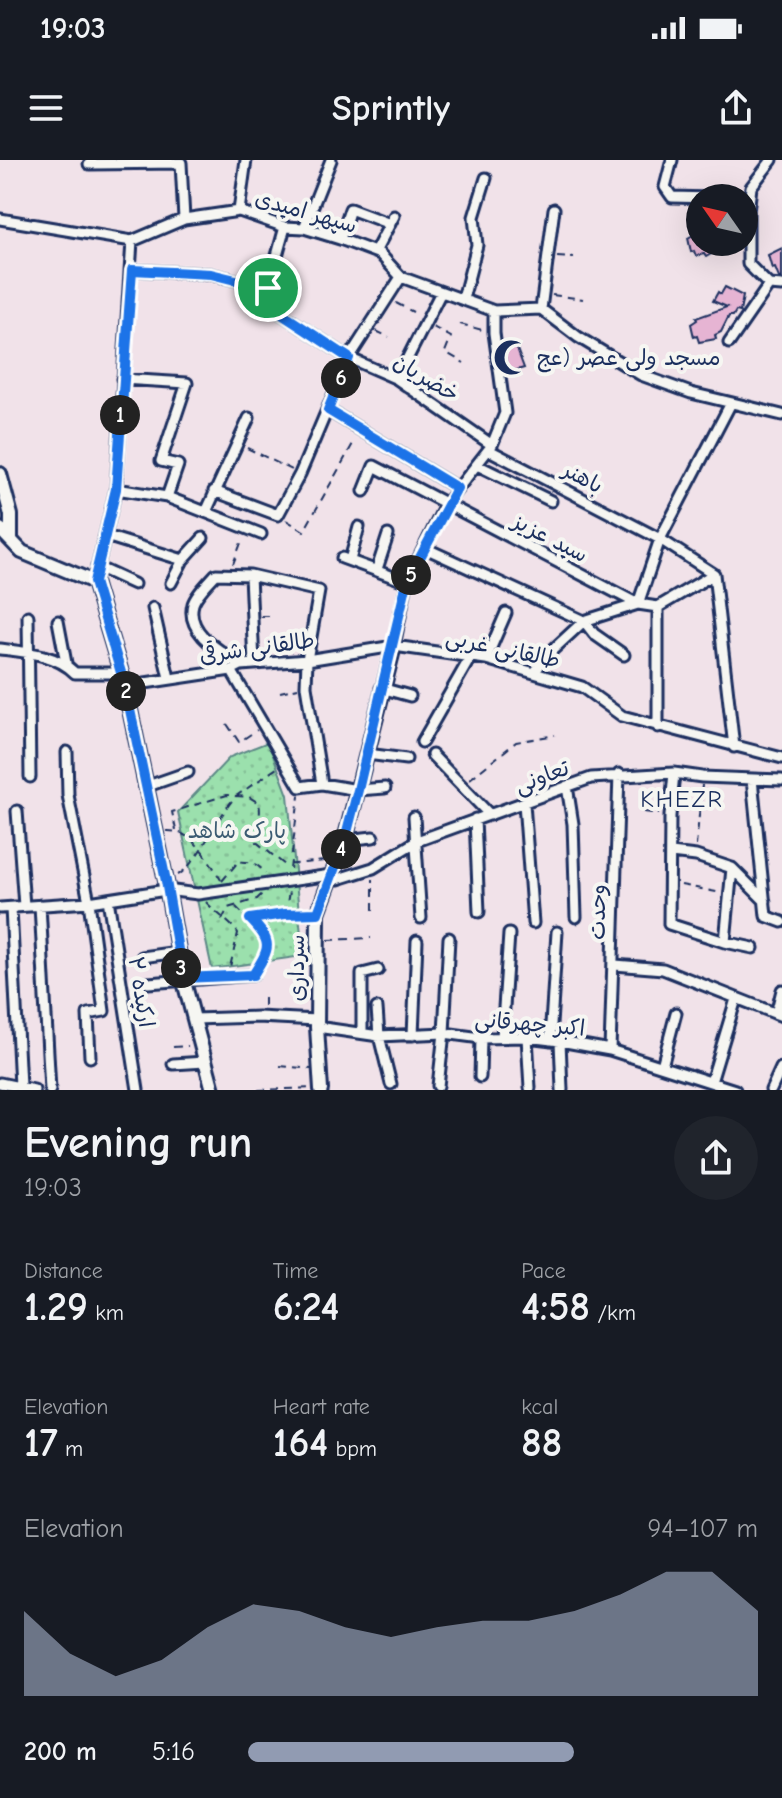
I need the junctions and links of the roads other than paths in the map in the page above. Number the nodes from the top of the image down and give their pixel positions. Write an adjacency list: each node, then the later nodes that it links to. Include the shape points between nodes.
1 (246, 160): 11 (street)
2 (331, 160): 15 (street)
3 (672, 160): 9 (street, via 665,187 672,197)
4 (772, 160): 8 (street)
5 (125, 163): 6 (street); 13 (street, via 181,163)
6 (89, 164)
7 (486, 178): 26 (street, via 474,217 477,245)
8 (753, 184)
9 (686, 197)
10 (554, 209): 27 (street)
11 (239, 211): 13 (street, سپهر امیدی); 14 (street, سپهر امیدی)
12 (0, 219): 17 (street)
13 (184, 219): 17 (street, سپهر امیدی)
14 (285, 227): 15 (street, سپهر امیدی); 24 (street)
15 (304, 228): 16 (street, سپهر امیدی)
16 (340, 239): 18 (street, سپهر امیدی); 18 (street, via 350,209 392,220)
17 (132, 241): 20 (street)
18 (375, 252): 21 (street, سپهر امیدی)
19 (748, 256): 22 (street, via 748,264)
20 (132, 270): 24 (street, via 211,274); 31 (street)
21 (401, 277): 25 (street, سپهر امیدی); 30 (street)
22 (769, 285): 23 (street); 29 (street)
23 (782, 286)
24 (268, 288): 30 (street, خضریان, via 274,309)
25 (441, 292): 26 (street, سپهر امیدی); 32 (street)
26 (463, 299): 28 (street, سپهر امیدی)
27 (541, 309): 28 (street); 33 (street, via 641,375)
28 (494, 311): 37 (street, سرداری, via 505,413)
29 (729, 343)
30 (349, 358): 32 (street, خضریان); 34 (street)
31 (122, 379): 41 (street); 44 (street, via 187,383 161,461 178,465)
32 (397, 379): 37 (street, خضریان)
33 (731, 403): 35 (street); 54 (street)
34 (328, 410): 40 (street); 42 (street, via 278,515)
35 (782, 415)
36 (249, 418): 42 (street)
37 (490, 447): 38 (street, سرداری); 54 (street, باهنر)
38 (477, 465): 40 (street, سرداری); 45 (street)
39 (0, 474): 55 (main road, via 11,515)
40 (457, 488): 46 (street, سرداری)
41 (116, 489): 44 (street); 52 (street)
42 (214, 491): 47 (street)
43 (364, 491): 46 (street, سید عزیز, via 374,466)
44 (167, 497): 47 (street)
45 (551, 501)
46 (445, 505): 56 (street, سرداری); 66 (street, سید عزیز)
47 (206, 512): 50 (street)
48 (359, 527): 59 (street, via 346,559)
49 (0, 529): 55 (main road)
50 (261, 534)
51 (388, 535): 59 (street)
52 (106, 536): 57 (street); 58 (street)
53 (203, 538): 57 (street)
54 (660, 539): 60 (street, باهنر); 66 (street)
55 (5, 540): 62 (main road)
56 (425, 548): 63 (street, سرداری); 72 (street)
57 (183, 560): 64 (street)
58 (97, 567): 62 (street); 65 (street)
59 (377, 569): 63 (street)
60 (714, 574): 67 (street); 92 (street)
61 (250, 575): 79 (street, via 319,591); 81 (street); 82 (street, via 216,574 193,603 201,637)
62 (94, 582): 85 (main road)
63 (407, 582): 73 (street, سرداری)
64 (171, 583)
65 (134, 584)
66 (638, 604): 67 (street); 72 (street)
67 (658, 607): 90 (street)
68 (153, 608): 86 (street)
69 (506, 613): 78 (street)
70 (28, 616): 75 (street)
71 (58, 621): 80 (street)
72 (584, 621): 76 (street); 84 (street)
73 (394, 646): 77 (street, طالقانی غربی); 79 (street, طالقانی شرقی); 88 (main road, سرداری)
74 (0, 649): 75 (street)
75 (30, 653): 80 (street); 101 (street)
76 (624, 655)
77 (470, 658): 78 (street, طالقانی غربی); 91 (street)
78 (486, 659): 84 (street, طالقانی غربی)
79 (307, 660): 81 (street, طالقانی شرقی); 104 (street, via 306,686)
80 (66, 663): 85 (street, via 75,673)
81 (254, 664): 82 (street, طالقانی شرقی)
82 (241, 665): 83 (street, طالقانی شرقی)
83 (231, 670): 86 (street, طالقانی شرقی); 104 (street, via 300,787)
84 (535, 672): 90 (street, طالقانی غربی, via 582,687 622,716)
85 (119, 673): 87 (main road)
86 (169, 678): 87 (street, طالقانی شرقی)
87 (125, 686): 106 (main road)
88 (381, 688): 89 (street); 94 (main road, سرداری)
89 (410, 696)
90 (658, 727): 92 (street, طالقانی غربی)
91 (422, 742)
92 (734, 747): 96 (street, طالقانی غربی)
93 (67, 752): 123 (street, via 68,795)
94 (367, 754): 97 (street); 108 (main road, سرداری)
95 (432, 755): 111 (street)
96 (782, 758)
97 (406, 759)
98 (188, 772): 106 (street)
99 (674, 773): 100 (street, تعاونی); 102 (street, تعاونی); 117 (street)
100 (619, 774): 105 (street, تعاونی); 141 (street, وحدت)
101 (30, 777)
102 (752, 779): 103 (street, تعاونی); 122 (street)
103 (782, 780)
104 (322, 784): 108 (street)
105 (567, 786): 109 (street, تعاونی); 129 (street)
106 (145, 787): 120 (main road)
107 (385, 788): 108 (street)
108 (358, 790): 115 (main road, سرداری)
109 (524, 803): 111 (street, تعاونی); 132 (street)
110 (17, 811): 125 (street)
111 (490, 815): 113 (street, تعاونی)
112 (414, 817): 116 (street)
113 (475, 819): 116 (street, تعاونی); 128 (street)
114 (373, 837): 115 (street)
115 (345, 840): 119 (main road, سرداری)
116 (417, 841): 119 (street, تعاونی, via 373,868 338,879); 130 (street)
117 (671, 853): 118 (street); 137 (street, via 669,924)
118 (732, 868): 122 (street); 137 (street)
119 (331, 875): 120 (street, تعاونی, via 198,894); 152 (main road, سرداری, via 318,913)
120 (166, 885): 121 (street, تعاونی); 139 (main road)
121 (108, 899): 123 (street, تعاونی); 177 (street, ارکیده ۲)
122 (765, 901): 131 (street, via 766,916)
123 (89, 902): 124 (street, تعاونی); 162 (street, via 104,1011 88,1014)
124 (40, 905): 125 (street, تعاونی); 176 (street)
125 (24, 906): 127 (street, تعاونی)
126 (0, 908): 127 (street, تعاونی)
127 (11, 908): 171 (street)
128 (479, 912)
129 (576, 917)
130 (421, 918)
131 (782, 922)
132 (533, 923)
133 (557, 932): 160 (street)
134 (509, 934): 157 (street)
135 (449, 938): 154 (street)
136 (417, 941): 155 (street)
137 (725, 942): 138 (street)
138 (753, 948)
139 (178, 952): 140 (street); 144 (main road)
140 (142, 957)
141 (615, 965): 147 (street, via 663,969); 161 (street, وحدت)
142 (378, 970): 153 (street, via 362,974)
143 (253, 975): 144 (street)
144 (183, 978): 145 (street); 151 (main road)
145 (148, 983)
146 (782, 990): 150 (street)
147 (736, 999): 150 (street); 168 (street)
148 (377, 1008): 156 (street)
149 (676, 1013): 165 (street)
150 (779, 1015)
151 (194, 1019): 152 (street, اکبر چهرقانی, via 264,1017); 163 (main road)
152 (317, 1024): 153 (street, اکبر چهرقانی); 174 (main road, سرداری)
153 (362, 1032): 156 (street, اکبر چهرقانی)
154 (444, 1033): 155 (street, اکبر چهرقانی); 159 (street, اکبر چهرقانی); 172 (street)
155 (413, 1035): 156 (street, اکبر چهرقانی)
156 (379, 1036): 169 (street)
157 (502, 1037): 158 (street, اکبر چهرقانی); 159 (street, اکبر چهرقانی)
158 (527, 1037): 160 (street, اکبر چهرقانی); 173 (street)
159 (481, 1038): 167 (street)
160 (555, 1041): 161 (street, اکبر چهرقانی); 179 (street)
161 (610, 1050): 165 (street, اکبر چهرقانی)
162 (90, 1057)
163 (205, 1062): 164 (street); 178 (main road)
164 (173, 1064)
165 (662, 1066): 168 (street, اکبر چهرقانی)
166 (781, 1068): 181 (street)
167 (480, 1077)
168 (711, 1082): 180 (street, اکبر چهرقانی)
169 (391, 1084)
170 (6, 1086): 171 (street)
171 (20, 1086): 175 (street)
172 (438, 1086)
173 (530, 1088)
174 (321, 1089)
175 (34, 1090)
176 (50, 1090)
177 (138, 1090)
178 (213, 1090)
179 (562, 1090)
180 (735, 1090)
181 (771, 1090)

